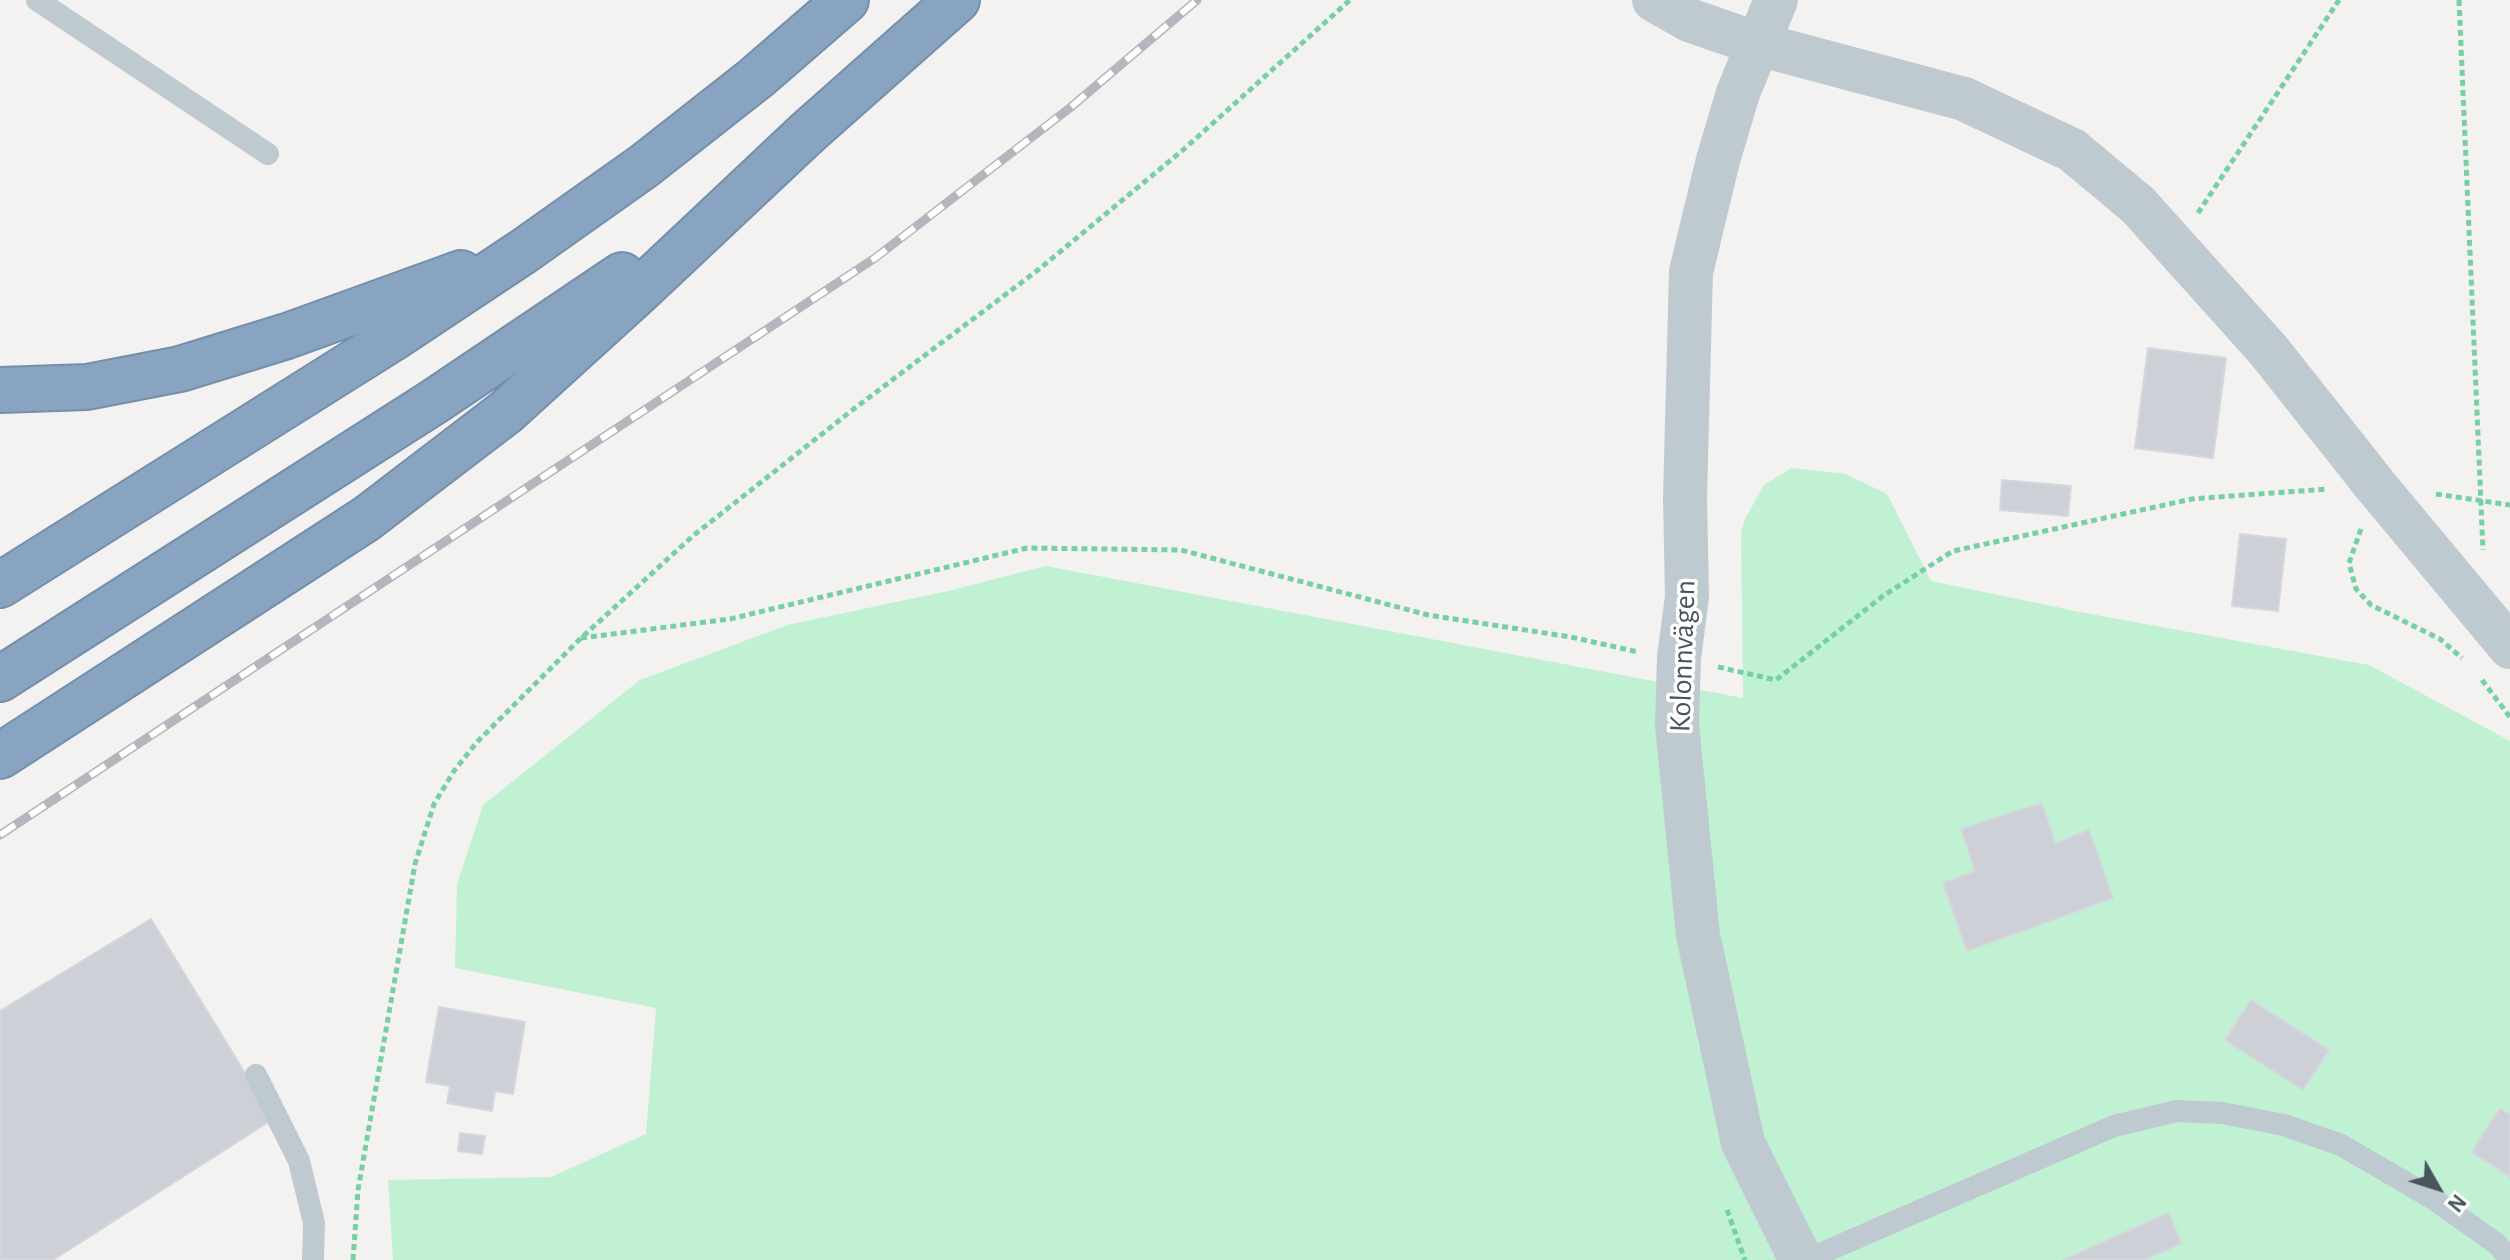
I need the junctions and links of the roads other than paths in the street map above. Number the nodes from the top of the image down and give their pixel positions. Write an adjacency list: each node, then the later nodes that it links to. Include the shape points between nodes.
1 (37, 0): 8 (lane)
2 (846, 0): 9 (highway, via 644,166)
3 (957, 0): 7 (highway)
4 (1654, 0): 6 (street, via 1689,20)
5 (1776, 0): 6 (street, Kolonnvägen)
6 (1758, 44): 12 (street, via 1964,99 2072,150 2138,205 2269,351); 18 (street, Kolonnvägen, via 1734,106 1691,272 1687,597 1677,725 1698,935 1743,1143)
7 (807, 133): 13 (highway, via 570,312); 14 (highway, via 506,412 366,519)
8 (268, 154)
9 (524, 251): 10 (highway, via 180,369 87,387); 11 (highway)
10 (0, 390)
11 (0, 585)
12 (2499, 633)
13 (0, 679)
14 (0, 756)
15 (256, 1075): 17 (lane, via 299,1161 314,1223)
16 (2510, 1259): 18 (lane, via 2432,1198 2341,1145 2284,1125 2177,1111 2114,1126)
17 (313, 1260)
18 (1803, 1260)

